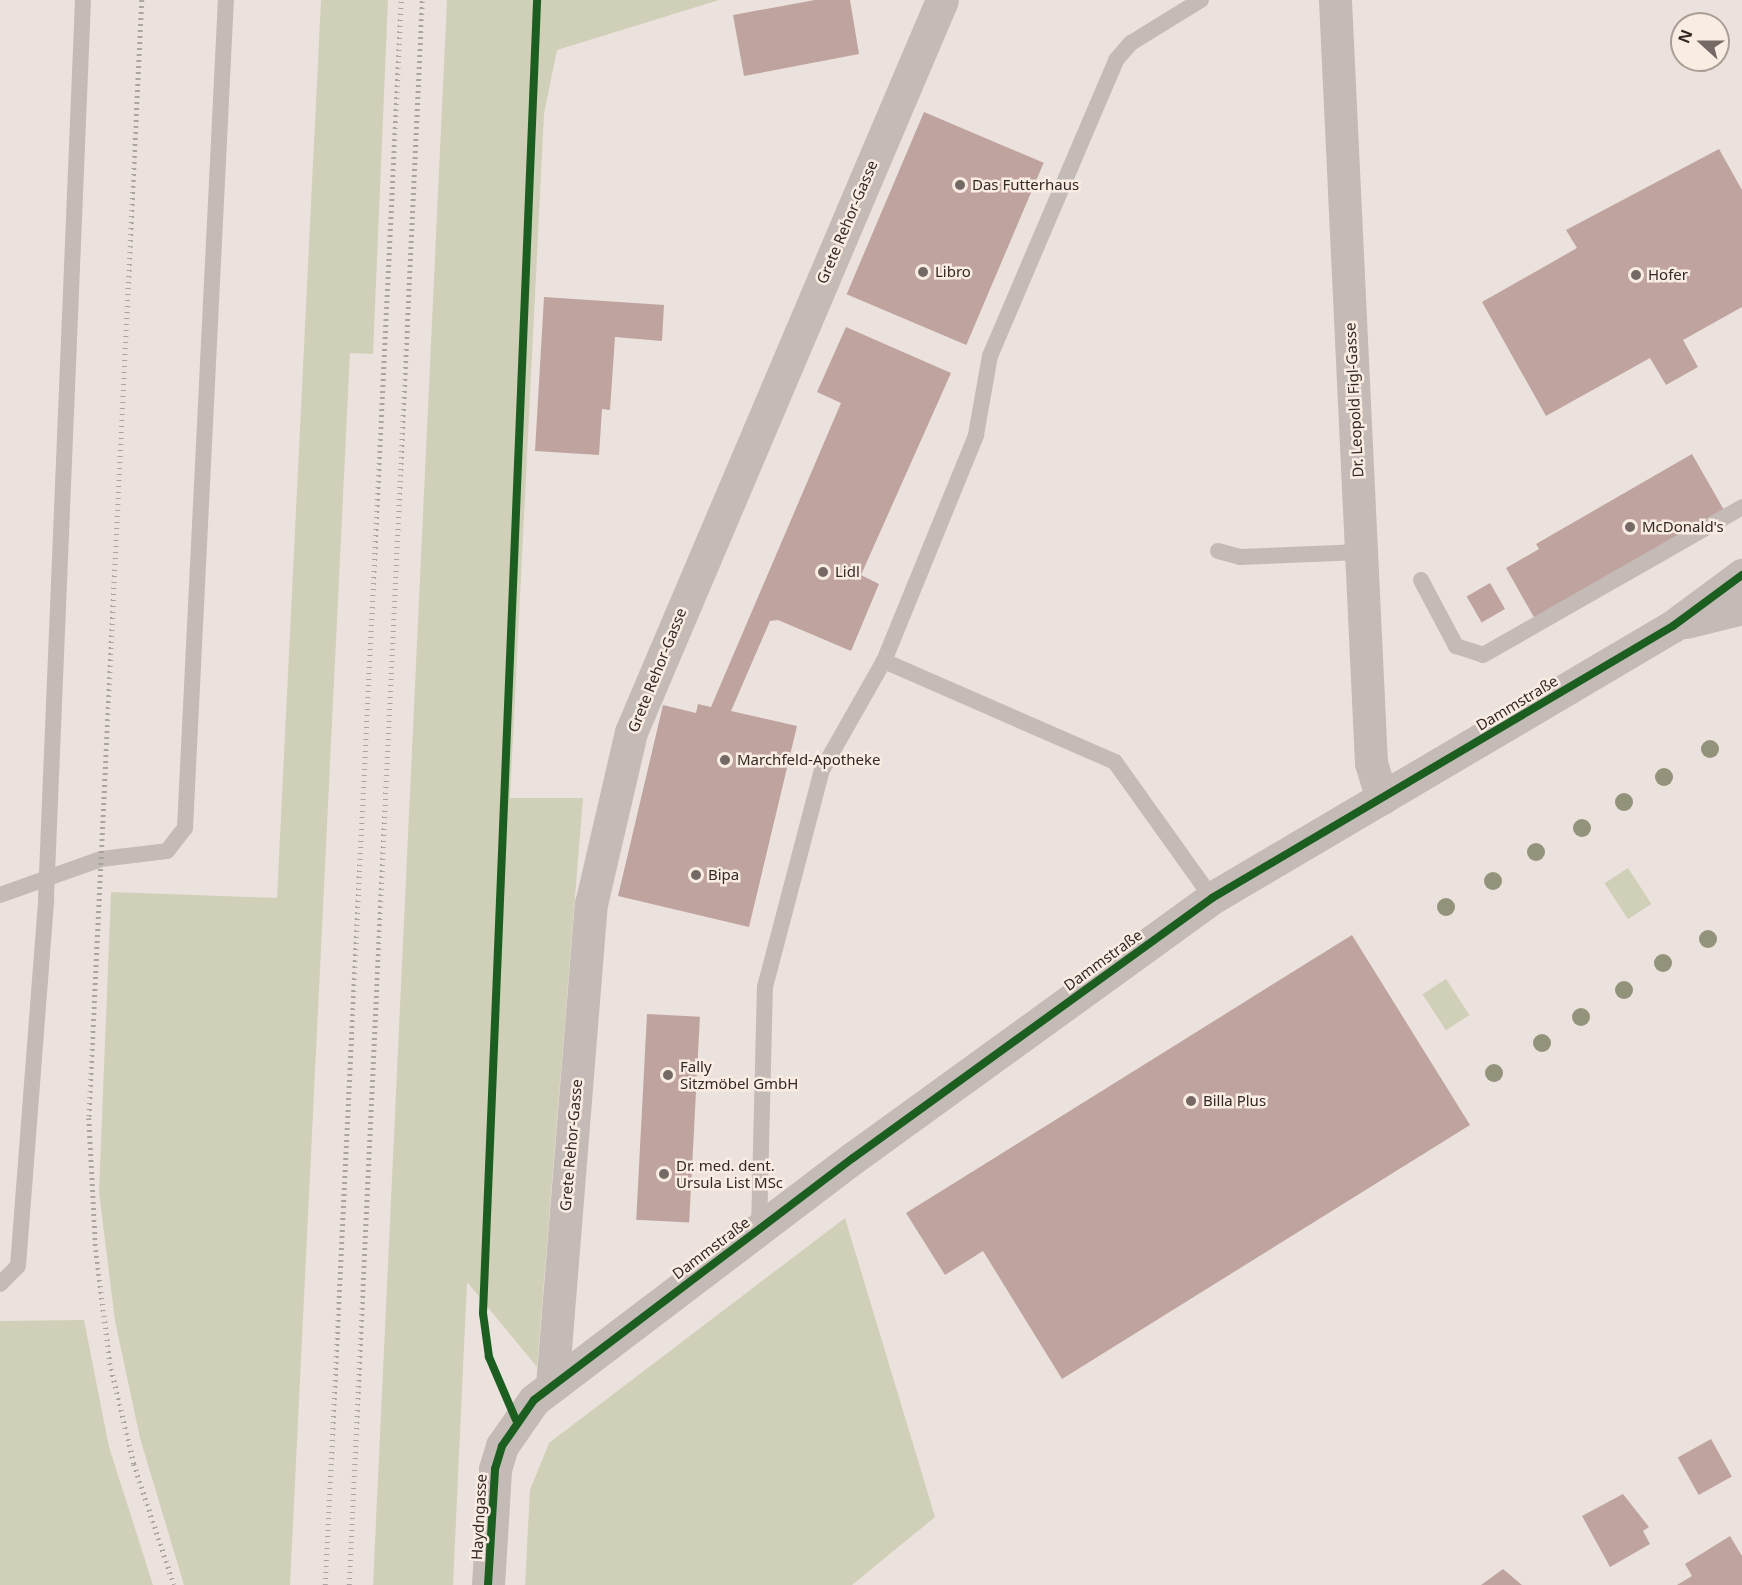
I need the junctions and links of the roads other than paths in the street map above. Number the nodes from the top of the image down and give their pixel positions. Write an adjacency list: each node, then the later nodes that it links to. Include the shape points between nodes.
1 (83, 0): 15 (lane)
2 (226, 0): 15 (lane, via 185,828 167,851 101,859)
3 (942, 0): 20 (street, Grete Rehor-Gasse, via 631,732 591,904)
4 (1201, 0): 13 (lane, via 1131,43 1116,60 990,356 976,435)
5 (1335, 0): 8 (street, Dr. Leopold Figl-Gasse)
6 (1742, 507): 10 (lane, via 1483,656 1456,646)
7 (1218, 551): 8 (lane, via 1240,557)
8 (1361, 552): 14 (street, Dr. Leopold Figl-Gasse, via 1371,763)
9 (1742, 575): 12 (street, Dammstraße)
10 (1421, 580)
11 (1742, 608): 12 (street, Dammstraße)
12 (1673, 626): 14 (street, Dammstraße)
13 (884, 661): 17 (lane, via 1115,762); 18 (lane, via 822,770 771,956)
14 (1382, 798): 17 (street, Dammstraße)
15 (46, 878): 16 (lane); 19 (lane, via 18,1266)
16 (0, 895)
17 (1212, 898): 18 (street, Dammstraße)
18 (759, 1229): 20 (street, Dammstraße)
19 (0, 1284)
20 (552, 1386): 21 (street, Dammstraße)
21 (516, 1420): 22 (street, Haydngasse, via 495,1469)
22 (488, 1585)

